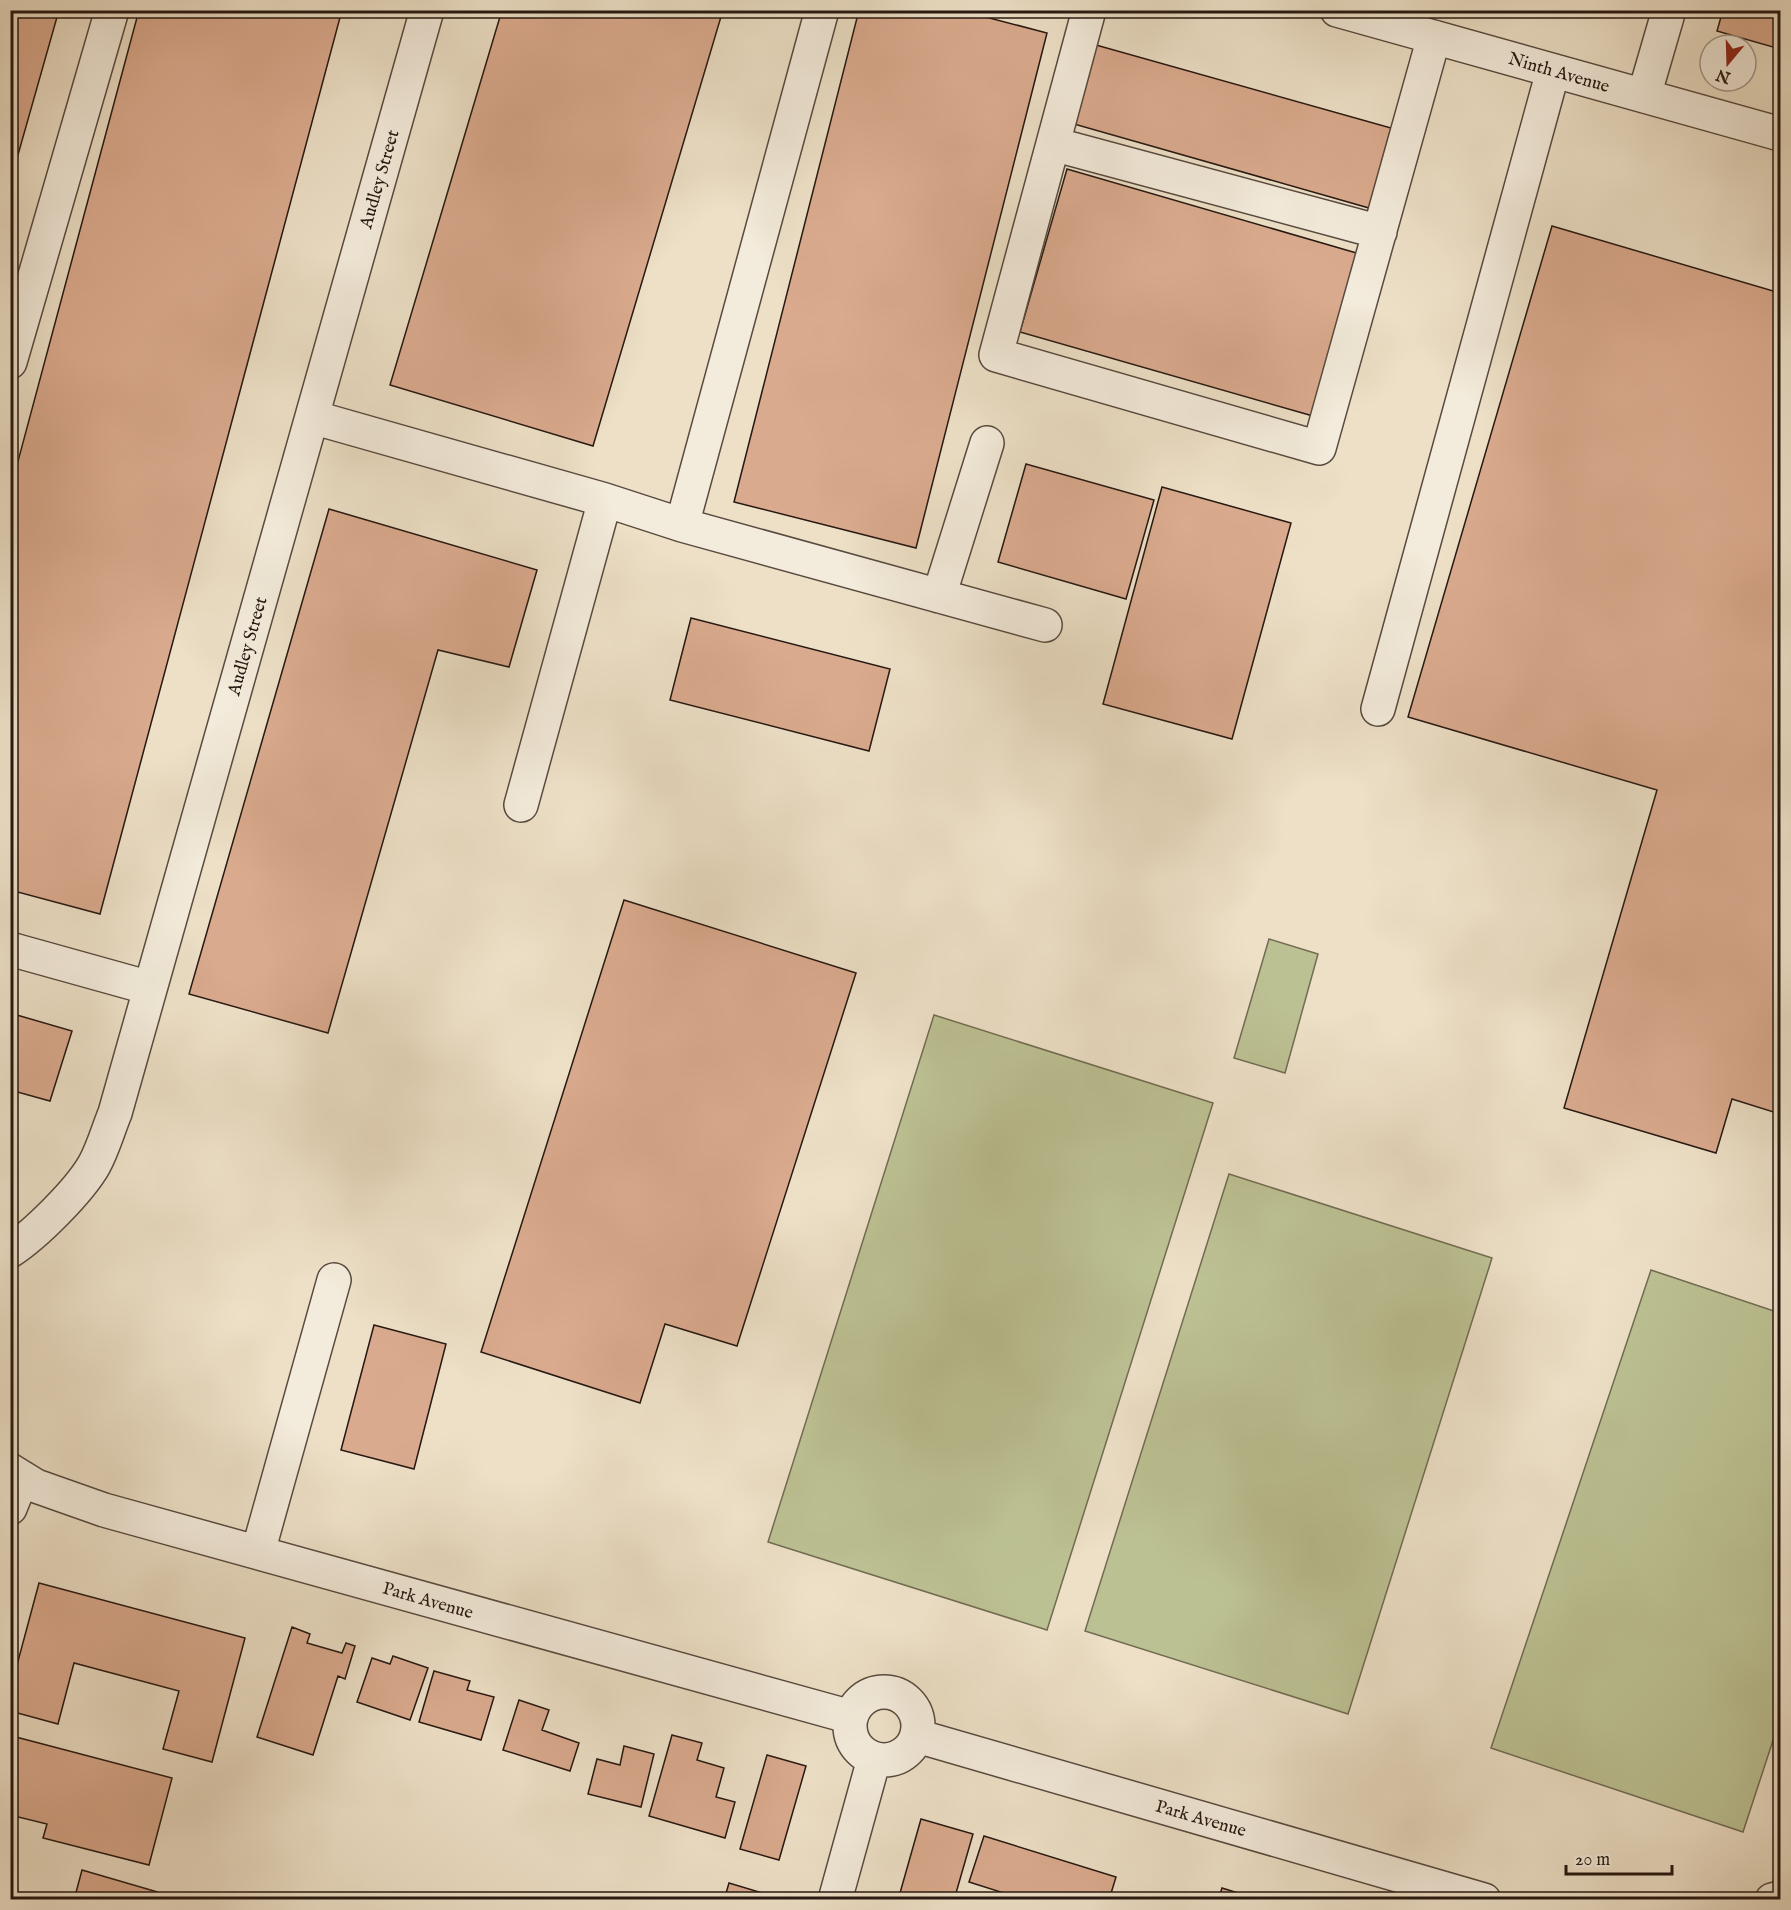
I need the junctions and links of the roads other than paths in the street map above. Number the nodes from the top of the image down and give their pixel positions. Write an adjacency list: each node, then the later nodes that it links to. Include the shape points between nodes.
1 (112, 10): 13 (street)
2 (427, 10): 14 (street, Audley Street)
3 (822, 10): 17 (street)
4 (1089, 10): 11 (street)
5 (1337, 10): 7 (street, Ninth Avenue)
6 (1669, 10): 9 (street)
7 (1434, 37): 8 (street, Ninth Avenue); 12 (street)
8 (1553, 71): 9 (street, Ninth Avenue); 20 (street)
9 (1644, 96): 10 (street, Ninth Avenue)
10 (1780, 134)
11 (1053, 144): 12 (street); 12 (street, via 996,355 1319,448)
12 (1380, 232)
13 (10, 362)
14 (312, 417): 16 (street); 23 (street, Audley Street)
15 (987, 443): 18 (street)
16 (605, 500): 17 (street); 21 (street)
17 (682, 525): 18 (street)
18 (939, 596): 19 (street)
19 (1045, 625)
20 (1378, 709)
21 (521, 805)
22 (10, 949): 23 (street)
23 (150, 988): 24 (street, Audley Street, via 115,1113 94,1165 62,1205)
24 (10, 1251)
25 (334, 1280): 28 (street)
26 (16, 1474): 27 (street); 28 (street, Park Avenue, via 36,1486 104,1510)
27 (10, 1508)
28 (258, 1552): 29 (street, Park Avenue)
29 (851, 1717): 30 (street, via 867,1696 894,1694 904,1698 914,1711); 31 (street, via 851,1735 856,1746)
30 (917, 1736): 31 (street, via 905,1754 894,1759); 34 (street, Park Avenue)
31 (874, 1759): 33 (street)
32 (1780, 1898): 35 (street)
33 (835, 1899)
34 (1484, 1899)
35 (1772, 1899)

